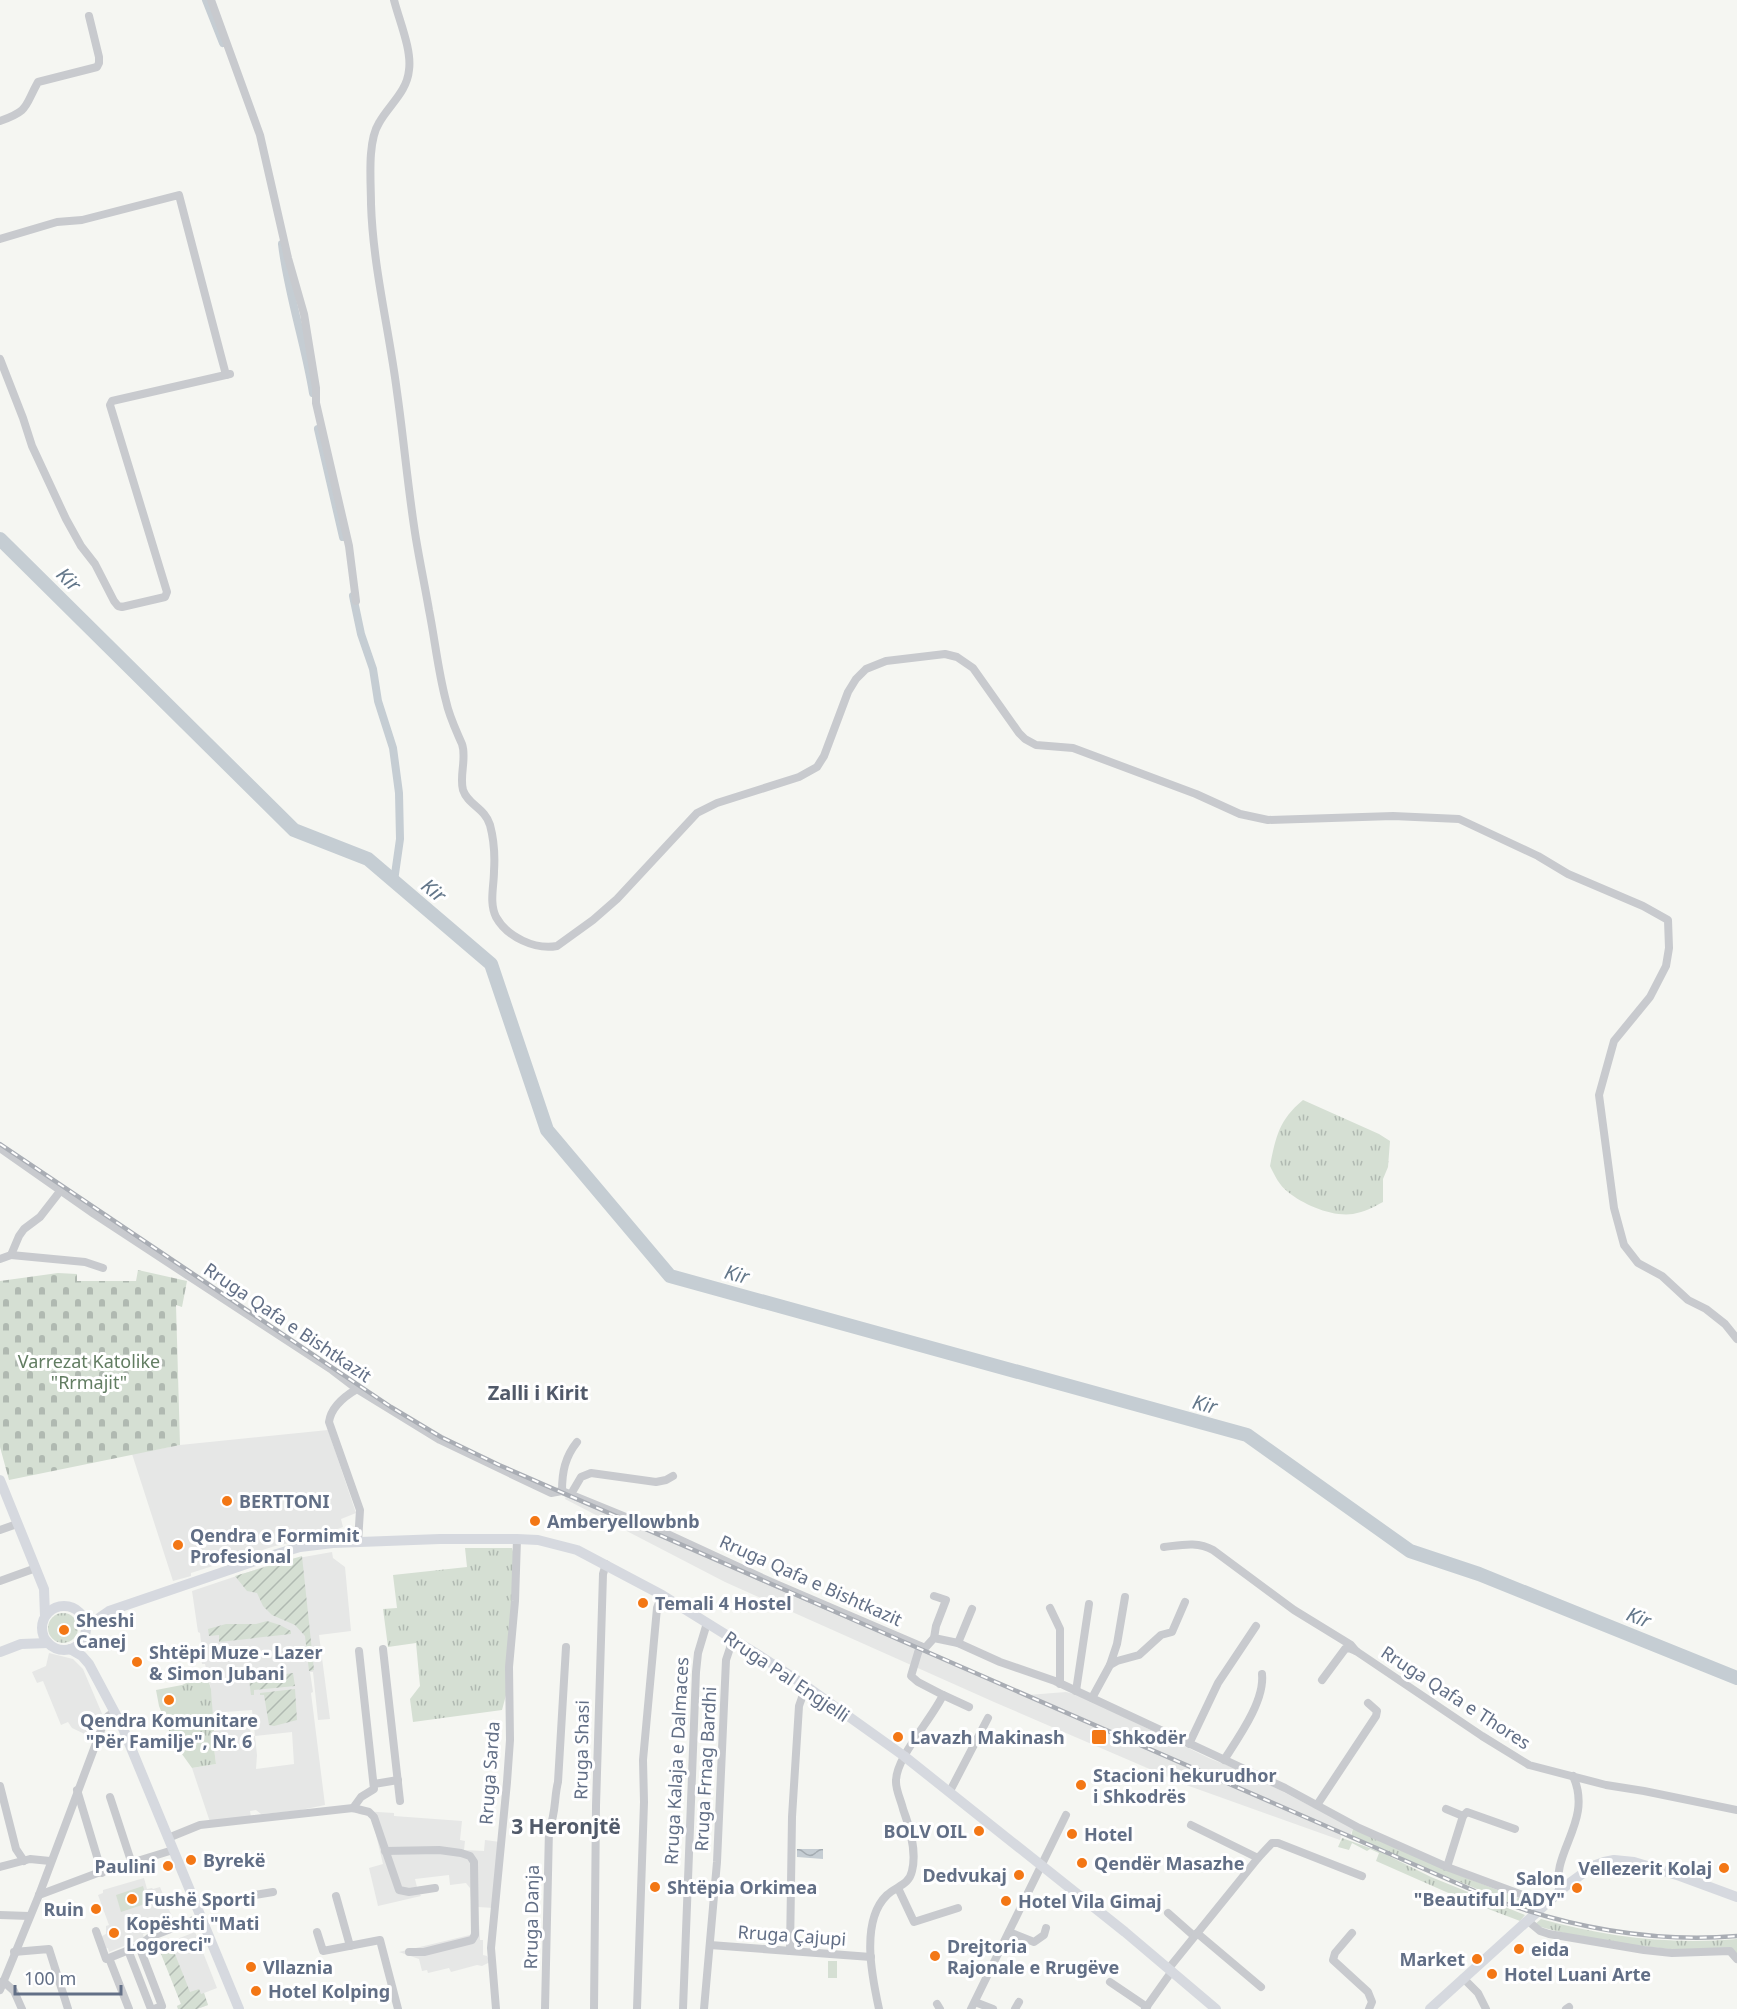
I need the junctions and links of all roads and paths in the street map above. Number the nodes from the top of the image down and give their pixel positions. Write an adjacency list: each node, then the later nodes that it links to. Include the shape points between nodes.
1 (211, 0): 7 (street, via 260,135 304,314 316,403 344,525)
2 (394, 0): 13 (street, via 410,69 404,87 374,135 371,206 381,300 391,344 416,540 445,699 463,748 462,788 466,797 483,810 491,826 495,868 492,906 505,928 529,944 557,946 617,899 697,813 817,767 848,692 866,669 886,661 931,655 952,655 968,663 1019,733 1031,743 1072,748 1240,814 1268,820 1393,816 1459,819 1668,920 1668,958 1661,977 1614,1041 1599,1095 1614,1208 1624,1245 1638,1263 1662,1276 1688,1300 1725,1324)
3 (89, 16): 4 (street, via 99,57 97,67 38,82 25,108)
4 (0, 120)
5 (0, 238): 6 (street, via 179,195 228,374 112,401 110,405 167,592 165,597 123,607 114,601 66,519 32,446)
6 (0, 359)
7 (356, 601)
8 (0, 1148): 9 (street, Rruga Qafa e Bishtkazit)
9 (61, 1190): 10 (street, via 19,1236); 14 (street, Rruga Qafa e Bishtkazit)
10 (11, 1256): 11 (street); 12 (street)
11 (0, 1259)
12 (102, 1268)
13 (1737, 1339)
14 (357, 1389): 18 (street, Rruga Qafa e Bishtkazit, via 440,1440 495,1468 552,1493); 22 (street, via 334,1408 329,1422 360,1510)
15 (578, 1442): 18 (street, via 566,1459 562,1481)
16 (673, 1476): 18 (street, via 656,1482 591,1473 581,1477)
17 (0, 1480): 19 (main road)
18 (567, 1493): 48 (street, Rruga Qafa e Bishtkazit)
19 (17, 1524): 20 (street); 25 (main road)
20 (0, 1530)
21 (518, 1539): 22 (main road, Rruga Pal Engjelli); 24 (main road, Rruga Pal Engjelli, via 557,1544); 142 (street, Rruga Sarda, via 509,1667 510,1740 491,1948)
22 (358, 1542): 36 (main road, Rruga Pal Engjelli, via 300,1547)
23 (1164, 1546): 53 (street, Rruga Qafa e Thores, via 1207,1546)
24 (606, 1564): 28 (main road, Rruga Pal Engjelli); 144 (street, Rruga Shasi, via 599,1695)
25 (36, 1568): 26 (street); 27 (main road)
26 (0, 1581)
27 (44, 1589): 33 (main road); 38 (main road)
28 (662, 1595): 39 (main road, Rruga Pal Engjelli); 145 (street, via 657,1608 643,1760)
29 (934, 1596): 43 (street, via 946,1600)
30 (1125, 1597): 56 (street)
31 (1185, 1602): 56 (street, via 1172,1632 1161,1635 1139,1654)
32 (1089, 1604): 61 (street)
33 (62, 1605): 37 (main road); 38 (main road)
34 (1050, 1608): 59 (street, via 1060,1629)
35 (972, 1609): 46 (street)
36 (109, 1611): 37 (main road, Rruga Pal Engjelli); 42 (main road, Rruga Pal Engjelli)
37 (80, 1612): 42 (main road)
38 (45, 1616): 41 (main road)
39 (707, 1623): 44 (main road, Rruga Pal Engjelli); 146 (street, Rruga Kalaja e Dalmaces, via 696,1672)
40 (1256, 1626): 68 (street, via 1218,1683)
41 (42, 1629): 45 (main road); 47 (main road)
42 (85, 1632): 51 (main road, via 78,1645); 55 (main road)
43 (934, 1638): 46 (street); 48 (street, via 925,1648)
44 (733, 1640): 60 (main road, Rruga Pal Engjelli); 119 (street, Rruga Frnag Bardhi, via 726,1660)
45 (48, 1643): 47 (main road); 51 (main road, via 62,1650)
46 (958, 1643): 59 (street)
47 (21, 1644): 54 (main road)
48 (920, 1646): 62 (street, via 911,1676)
49 (566, 1647): 143 (street, Rruga Danja, via 558,1782 549,1829)
50 (383, 1648): 72 (street)
51 (70, 1649): 55 (main road)
52 (359, 1651): 73 (street)
53 (1356, 1651): 58 (street, Rruga Qafa e Thores, via 1345,1649); 71 (street, Rruga Qafa e Thores, via 1519,1760)
54 (0, 1652)
55 (88, 1664): 66 (main road)
56 (1110, 1665): 63 (street)
57 (1262, 1674): 70 (street, via 1257,1701)
58 (1322, 1680)
59 (1060, 1684): 61 (street)
60 (806, 1686): 69 (main road, Rruga Pal Engjelli); 123 (street, via 799,1706 792,1817)
61 (1076, 1691): 63 (street)
62 (943, 1695): 65 (street); 69 (street)
63 (1092, 1698): 68 (street)
64 (1368, 1703): 79 (street, via 1376,1708 1376,1716)
65 (969, 1707)
66 (114, 1712): 75 (street, via 101,1730); 87 (main road)
67 (988, 1718): 76 (street)
68 (1189, 1744): 70 (street)
69 (904, 1756): 76 (main road, Rruga Pal Engjelli); 100 (street, via 896,1782 914,1860 911,1877)
70 (1224, 1760): 79 (street)
71 (1573, 1776): 82 (street, Rruga Qafa e Thores); 102 (street, via 1579,1813 1558,1875)
72 (398, 1780): 73 (street); 78 (street)
73 (374, 1784): 80 (street, via 374,1789)
74 (0, 1786): 91 (street, via 16,1849)
75 (77, 1790): 92 (street); 97 (street)
76 (950, 1791): 94 (main road, Rruga Pal Engjelli)
77 (110, 1797): 93 (street)
78 (400, 1801)
79 (1317, 1805): 96 (street)
80 (353, 1808): 87 (street, via 200,1825); 89 (street, via 372,1815)
81 (1446, 1809): 84 (street)
82 (1737, 1810)
83 (1066, 1815): 94 (street)
84 (1463, 1816): 86 (street, via 1467,1812); 96 (street)
85 (1191, 1825): 90 (street)
86 (1515, 1829)
87 (168, 1838): 88 (main road)
88 (174, 1850): 93 (street); 108 (main road)
89 (385, 1851): 99 (street, via 399,1890); 125 (street, via 451,1851 470,1856 474,1862 472,1940)
90 (1258, 1858): 98 (street, via 1269,1846 1278,1844); 118 (street)
91 (24, 1861): 92 (street); 95 (street)
92 (50, 1862): 103 (street)
93 (132, 1864): 97 (street)
94 (1042, 1866): 116 (street); 129 (main road, Rruga Pal Engjelli)
95 (0, 1867)
96 (1447, 1867): 106 (street)
97 (102, 1873): 103 (street)
98 (1362, 1876)
99 (435, 1888)
100 (898, 1888): 107 (street, via 914,1922); 126 (street, via 886,1896 874,1916)
101 (273, 1892): 108 (street)
102 (1560, 1892): 105 (main road, via 1593,1866 1614,1860 1634,1862); 106 (main road)
103 (39, 1895): 111 (street)
104 (336, 1896): 121 (street)
105 (1737, 1897)
106 (1547, 1904): 112 (main road)
107 (958, 1908)
108 (199, 1911): 120 (street); 140 (main road)
109 (1168, 1913): 118 (street)
110 (0, 1915): 111 (street)
111 (29, 1916): 124 (street)
112 (1528, 1921): 128 (street, via 1539,1931 1562,1938 1672,1953 1730,1950); 130 (main road)
113 (1046, 1928): 116 (street, via 1044,1935 1034,1942)
114 (96, 1931): 127 (street, via 106,1959)
115 (317, 1932): 121 (street, via 323,1951)
116 (1009, 1932): 134 (street)
117 (1352, 1933): 151 (street, via 1333,1960 1368,1992 1372,2002)
118 (1196, 1935): 129 (street); 133 (street)
119 (710, 1945): 123 (street, Rruga Çajupi); 147 (street, Rruga Frnag Bardhi)
120 (139, 1946): 122 (street); 139 (street, via 162,2006)
121 (350, 1946): 141 (street, via 381,1941)
122 (128, 1950): 127 (street); 139 (street)
123 (790, 1951): 126 (street, Rruga Çajupi)
124 (14, 1952): 132 (street); 137 (street, via 49,1949)
125 (409, 1952)
126 (871, 1957): 148 (street)
127 (109, 1958): 138 (street)
128 (1737, 1959)
129 (1170, 1970): 135 (street); 150 (main road, Rruga Pal Engjelli)
130 (1463, 1978): 152 (main road); 153 (street, via 1478,1993)
131 (1110, 1982): 135 (street)
132 (2, 1985): 136 (street, via 14,1991)
133 (1261, 1987)
134 (973, 2005): 149 (street)
135 (1146, 2008)
136 (22, 2009)
137 (68, 2009)
138 (129, 2009)
139 (153, 2009)
140 (239, 2009)
141 (398, 2009)
142 (496, 2009)
143 (545, 2009)
144 (594, 2009)
145 (637, 2009)
146 (682, 2009)
147 (704, 2009)
148 (879, 2009)
149 (993, 2009)
150 (1215, 2009)
151 (1369, 2009)
152 (1430, 2009)
153 (1486, 2009)

